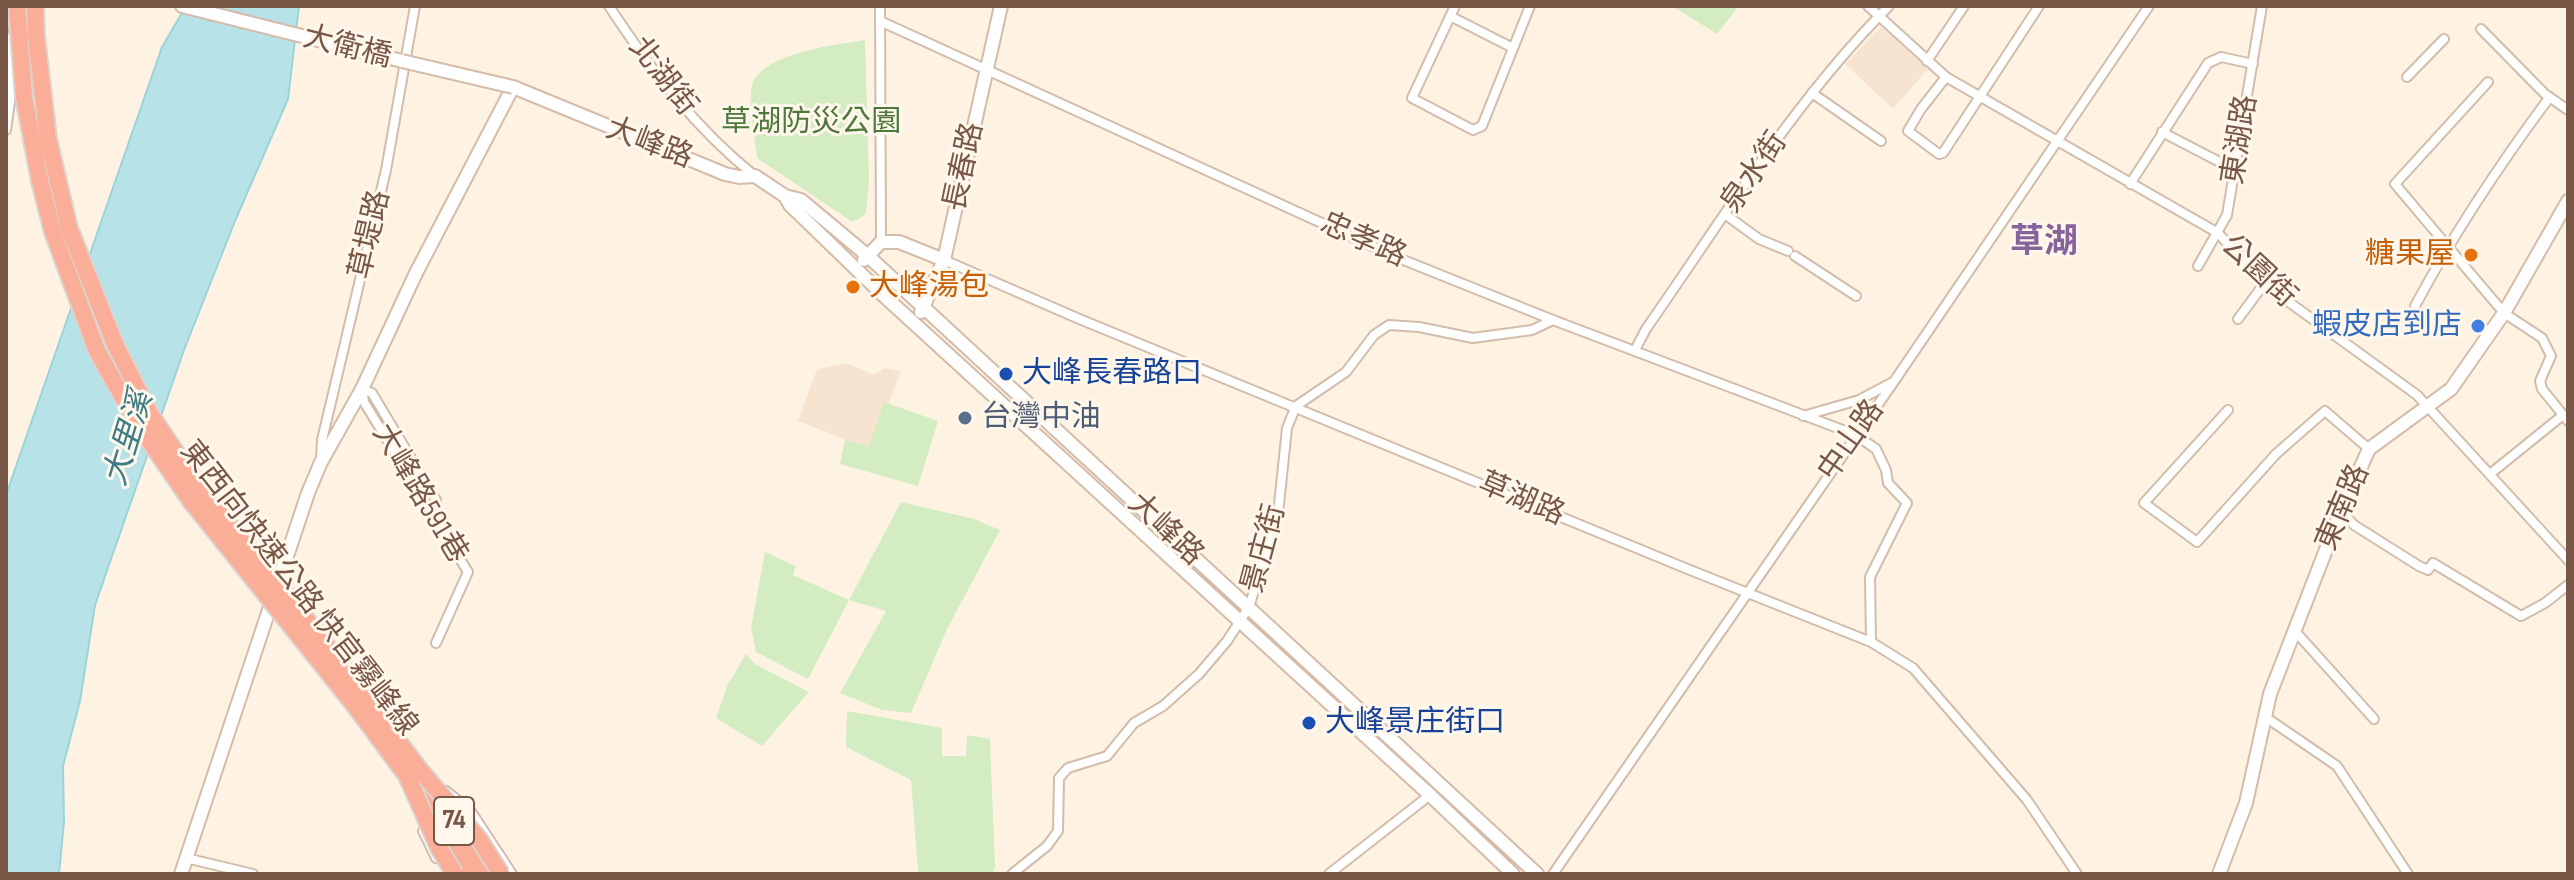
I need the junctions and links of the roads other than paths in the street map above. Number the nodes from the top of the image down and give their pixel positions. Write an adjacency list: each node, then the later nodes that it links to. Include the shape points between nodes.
1 (20, 6): 21 (street); 86 (highway, 東西向快速公路 快官霧峰線 / 74, bridge, via 24,97 40,181 97,351 138,424 191,501)
2 (35, 6): 86 (highway, 東西向快速公路 快官霧峰線 / 74, bridge, via 48,139 69,228 114,342 150,414 201,490 311,625)
3 (182, 6): 30 (street, 大衛橋, bridge)
4 (415, 6): 70 (street, 草堤路, via 386,170)
5 (609, 6): 40 (street, 北湖街, via 700,127)
6 (880, 6): 18 (street)
7 (1001, 6): 26 (street, 長春路)
8 (1455, 6): 16 (street)
9 (1530, 6): 22 (street)
10 (1868, 6): 17 (street, 公園街)
11 (1889, 6): 17 (street, 泉水街)
12 (1964, 6): 23 (street)
13 (2039, 6): 32 (street)
14 (2149, 6): 37 (street, 中山路)
15 (2262, 6): 24 (street, 東湖路)
16 (1450, 16): 22 (street); 22 (street, via 1412,98 1473,130 1482,126)
17 (1879, 16): 23 (street, 公園街); 31 (street, 泉水街)
18 (880, 21): 26 (street, 忠孝路); 46 (street)
19 (2481, 29): 33 (street)
20 (2444, 39): 28 (street)
21 (11, 44): 25 (street); 35 (street)
22 (1513, 48)
23 (1927, 61): 27 (street, 公園街)
24 (2253, 64): 36 (street, via 2221,57 2208,63); 39 (street, 東湖路)
25 (6, 69)
26 (986, 70): 49 (street, 長春路); 58 (street, 忠孝路, via 1396,257)
27 (1946, 77): 32 (street, 公園街); 32 (street, via 1908,131 1939,154)
28 (2407, 77)
29 (2488, 82): 47 (street, via 2395,184)
30 (513, 87): 40 (street, 大峰路, via 725,174); 62 (street, 草堤路)
31 (1812, 93): 38 (street); 44 (street, 泉水街)
32 (1982, 96): 37 (street, 公園街)
33 (2549, 98): 34 (street); 47 (street)
34 (2568, 110)
35 (6, 130)
36 (2162, 132): 39 (street); 41 (street)
37 (2058, 140): 41 (street, 公園街); 61 (street, 中山路)
38 (1881, 141)
39 (2235, 170): 45 (street, 東湖路)
40 (755, 176): 42 (street, 大峰路)
41 (2130, 184): 45 (street, 公園街)
42 (785, 196): 48 (street, 大峰路, via 801,200); 51 (street, 大峰路)
43 (2568, 201): 56 (street, 東南路)
44 (1726, 215): 53 (street); 60 (street, 泉水街)
45 (2218, 233): 50 (street, 東湖路); 52 (street, 公園街)
46 (881, 242): 48 (street); 49 (street, 草湖路, via 899,242)
47 (2447, 246): 54 (street); 56 (street)
48 (868, 256): 51 (street); 55 (street, 大峰路)
49 (944, 260): 55 (street, 長春路); 63 (street, 草湖路)
50 (2198, 266)
51 (856, 268): 59 (street, 大峰路)
52 (2264, 284): 57 (street); 64 (street, 公園街)
53 (1856, 296)
54 (2415, 306)
55 (923, 308): 59 (street, 長春路); 79 (street, 大峰路)
56 (2504, 313): 64 (street, 東南路, via 2451,389); 67 (street, via 2548,346 2551,356 2540,381)
57 (2238, 319)
58 (1553, 320): 60 (street, 忠孝路); 63 (street, via 1532,330 1473,338 1389,325 1374,335 1346,372)
59 (914, 322): 80 (street, 大峰路)
60 (1635, 350): 66 (street, 忠孝路)
61 (1895, 380): 66 (street, via 1859,400); 68 (street, 中山路)
62 (362, 389): 70 (street, 草堤路); 72 (street, via 372,393); 83 (street, 大峰路591巷, via 364,402 468,572)
63 (1296, 406): 77 (street, 草湖路); 79 (street, 景庄街, via 1287,428 1278,514)
64 (2429, 407): 69 (street, 東南路); 71 (street, 公園街)
65 (2228, 410): 69 (street, via 2144,503 2197,542 2276,454 2325,411)
66 (1803, 416): 68 (street, 忠孝路)
67 (2566, 418): 71 (street)
68 (1856, 435): 77 (street, 中山路); 82 (street, via 1876,449 1888,483 1907,503 1870,577)
69 (2369, 449): 73 (street, 東南路)
70 (321, 462): 75 (street, 草堤路)
71 (2490, 474): 74 (street, 公園街)
72 (436, 500)
73 (2341, 511): 76 (street, via 2419,566 2428,570 2433,563 2521,616); 81 (street, 東南路)
74 (2568, 560)
75 (279, 582): 78 (street, 草堤路); 87 (street)
76 (2568, 585)
77 (1749, 591): 82 (street, 草湖路); 107 (street, 中山路)
78 (272, 606): 89 (street, via 404,778); 90 (street, 草堤路)
79 (1249, 607): 80 (street, 景庄街); 106 (street, 大峰路)
80 (1239, 620): 88 (street, 大峰路); 103 (street, 景庄街, via 1199,674 1134,723 1107,756 1063,772 1058,831)
81 (2294, 630): 84 (street, 東南路); 85 (street)
82 (1871, 642): 108 (street, 草湖路, via 1913,668 2027,800)
83 (436, 643)
84 (2263, 715): 109 (street, 東南路, via 2246,803); 110 (street, via 2337,766)
85 (2374, 719)
86 (413, 773): 96 (highway, bridge, via 439,848); 98 (highway, 東西向快速公路 快官霧峰線 / 74, bridge); 99 (highway, 東西向快速公路 快官霧峰線 / 74, bridge); 101 (highway, bridge, via 479,839)
87 (434, 782): 100 (street); 102 (street, via 470,810)
88 (1430, 795): 104 (street); 105 (street, 大峰路)
89 (412, 796): 95 (street, via 429,846); 97 (street)
90 (186, 858): 91 (street); 92 (street, 草堤路)
91 (201, 862): 93 (street); 94 (street)
92 (181, 874)
93 (201, 874)
94 (253, 874)
95 (446, 874)
96 (455, 874)
97 (464, 874)
98 (471, 874)
99 (487, 874)
100 (494, 874)
101 (501, 874)
102 (512, 874)
103 (1012, 874)
104 (1329, 874)
105 (1513, 874)
106 (1537, 874)
107 (1553, 874)
108 (2077, 874)
109 (2219, 874)
110 (2408, 874)

